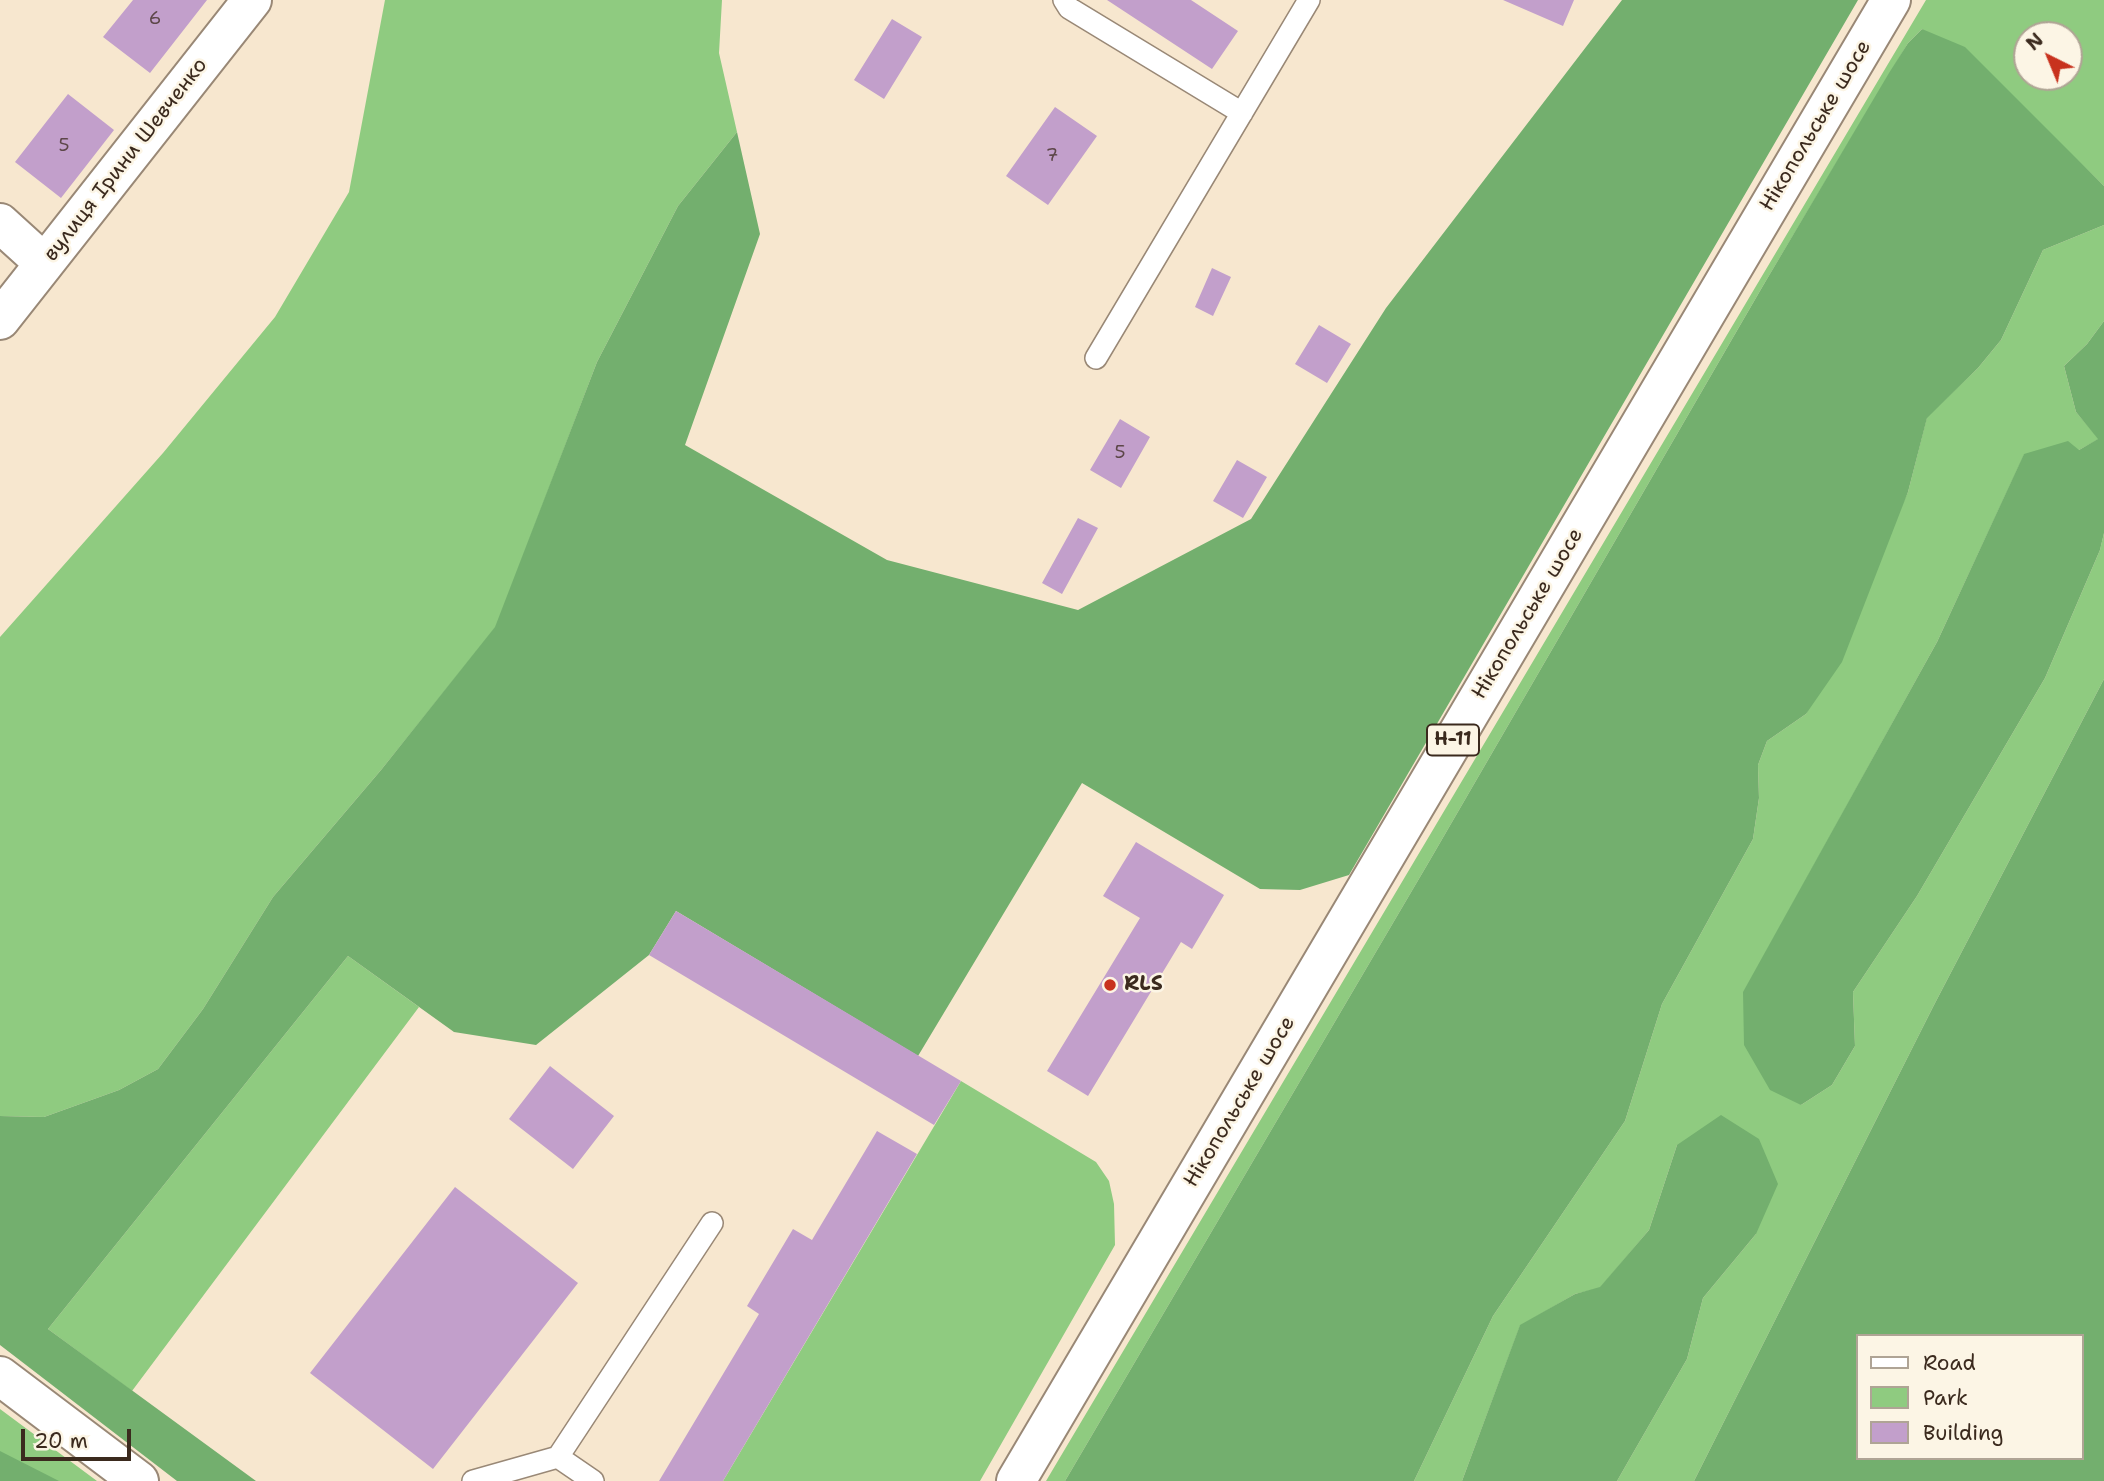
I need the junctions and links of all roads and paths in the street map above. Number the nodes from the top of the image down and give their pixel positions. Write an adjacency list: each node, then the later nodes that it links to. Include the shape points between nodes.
1 (252, 0): 7 (main road, вулиця Ірини Шевченко)
2 (1063, 0): 5 (lane, via 1069,8)
3 (1309, 0): 5 (lane)
4 (1891, 0): 16 (main road, Нікопольське шосе / Н-11)
5 (1242, 113): 9 (lane)
6 (0, 223): 7 (main road)
7 (44, 262): 8 (main road, вулиця Ірини Шевченко)
8 (0, 320)
9 (1096, 358)
10 (712, 1223): 12 (lane)
11 (0, 1376): 13 (main road)
12 (558, 1457): 14 (lane); 15 (lane)
13 (139, 1481)
14 (473, 1481)
15 (593, 1481)
16 (1016, 1481)

